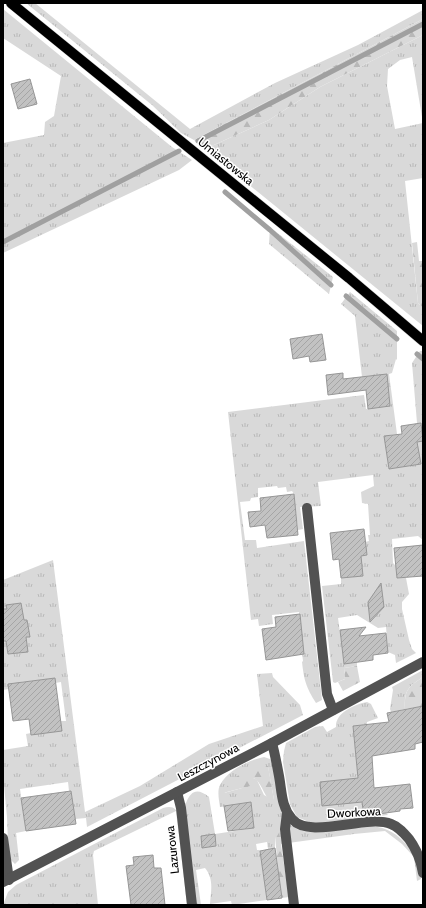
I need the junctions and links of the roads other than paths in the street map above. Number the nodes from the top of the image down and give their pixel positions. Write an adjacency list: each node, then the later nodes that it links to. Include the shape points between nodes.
1 (11, 3): 2 (main road, Umiastowska)
2 (423, 341)
3 (307, 508): 5 (street, via 327,694)
4 (423, 662): 5 (street, Leszczynowa)
5 (333, 710): 6 (street, Leszczynowa)
6 (272, 743): 7 (street, Leszczynowa); 8 (street, via 282,801)
7 (177, 792): 11 (street, Leszczynowa); 12 (street, Lazurowa)
8 (287, 813): 10 (street, Dworkowa, via 294,821 318,828 368,822 390,823 401,830 414,846 421,860); 13 (street, via 285,829)
9 (3, 838): 11 (street)
10 (423, 873)
11 (6, 881)
12 (192, 905)
13 (294, 905)

